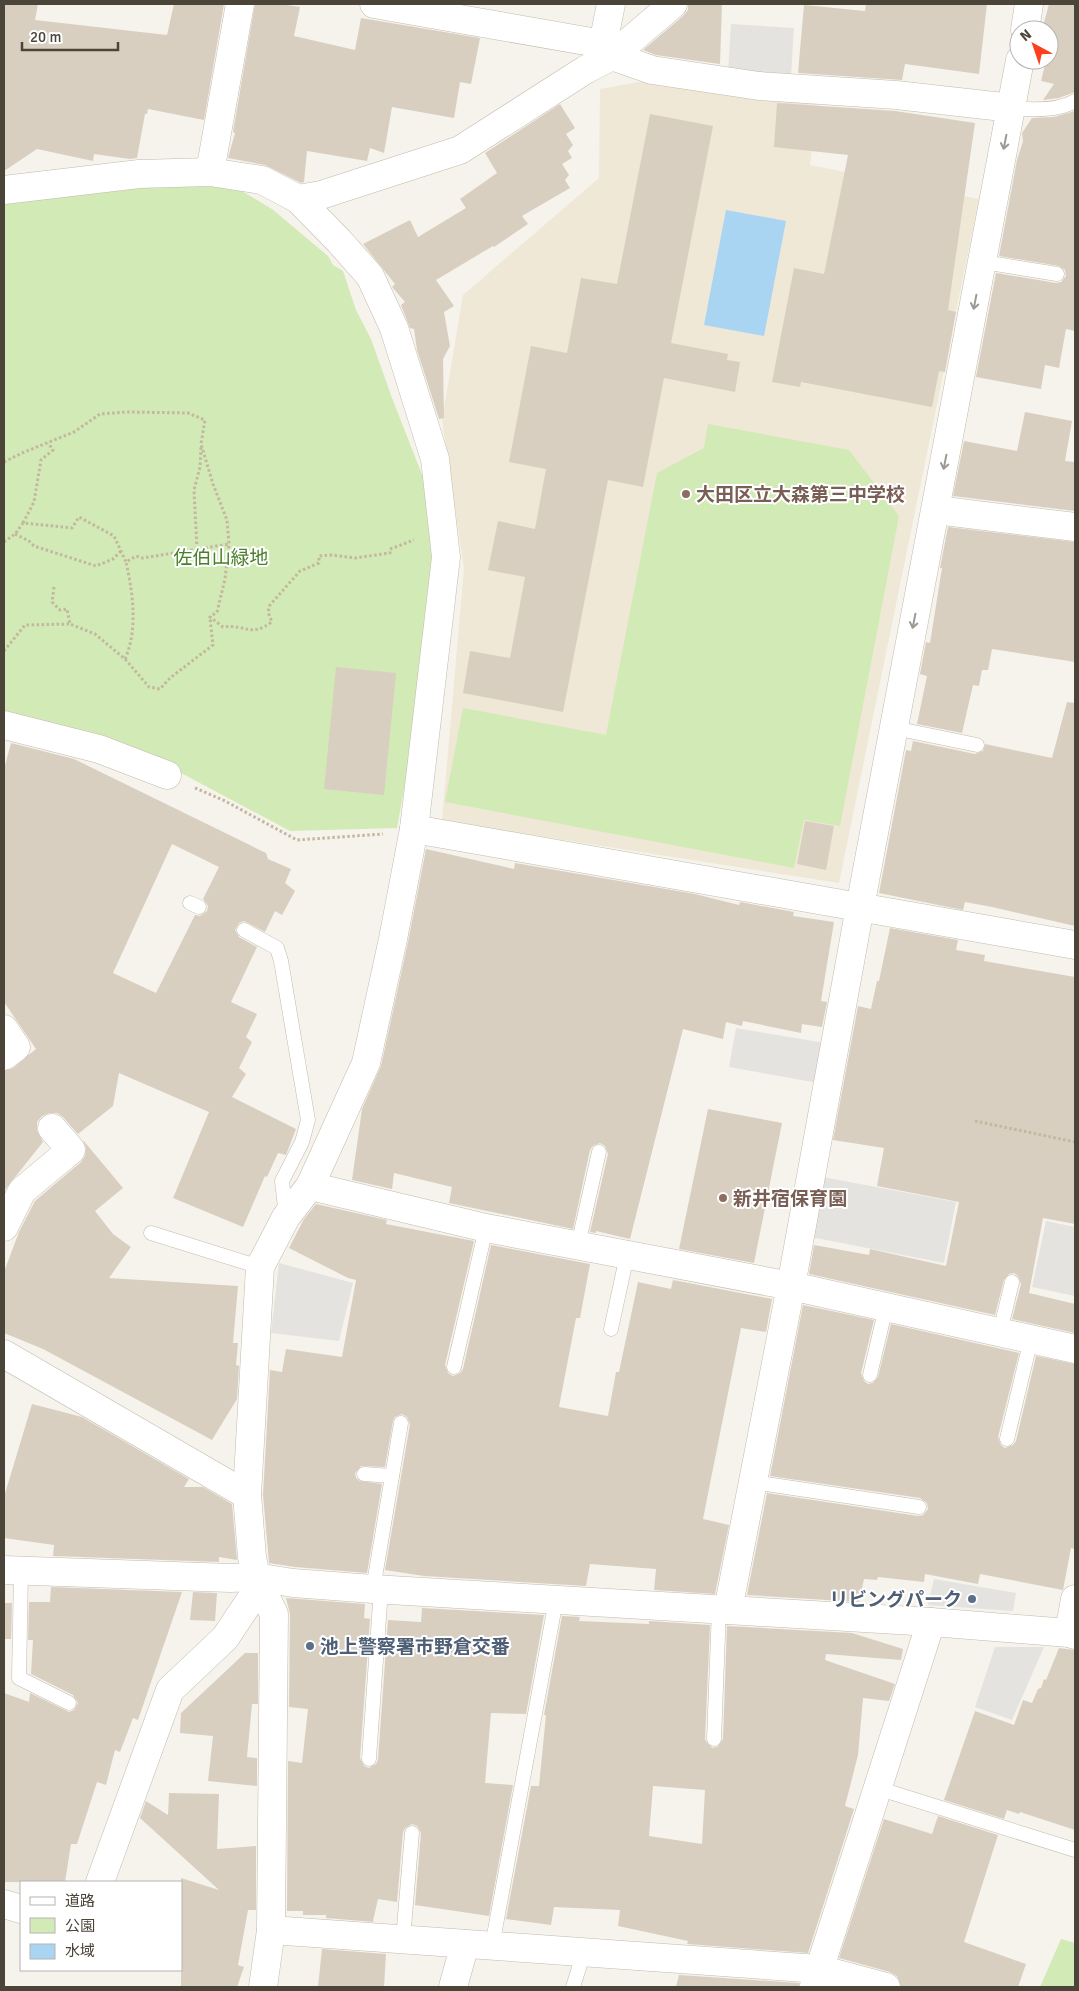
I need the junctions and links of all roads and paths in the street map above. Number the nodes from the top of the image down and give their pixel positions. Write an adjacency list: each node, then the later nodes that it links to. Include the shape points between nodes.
1 (240, 4): 12 (street)
2 (374, 4): 6 (street)
3 (611, 4): 8 (street)
4 (673, 4): 8 (street)
5 (1029, 4): 7 (street)
6 (408, 7): 8 (street)
7 (1027, 20)
8 (608, 50): 11 (street, via 652,70 760,86 896,95); 14 (street, via 585,70 460,150)
9 (1018, 70): 11 (street)
10 (1075, 102): 11 (lane, via 1068,106)
11 (1012, 108): 15 (street, one-way to 15)
12 (210, 172): 13 (street, via 139,174); 14 (street, via 262,180)
13 (4, 190)
14 (298, 200): 39 (street, via 370,276 394,328 435,459 446,557)
15 (982, 262): 16 (lane); 20 (street, one-way to 20)
16 (1057, 274)
17 (48, 443): 18 (path, via 74,432 100,414 188,412 205,420); 19 (path); 21 (path, via 53,450 41,460 34,502)
18 (201, 444): 25 (path, via 228,520); 26 (path, via 194,490)
19 (4, 462)
20 (936, 510): 22 (street); 36 (street, one-way to 36)
21 (23, 523): 23 (path); 28 (path, via 72,528 79,517 114,536)
22 (1075, 527)
23 (15, 534): 24 (path); 28 (path, via 34,546 96,566)
24 (4, 542)
25 (229, 544): 26 (path); 31 (path, via 217,612)
26 (197, 549): 29 (path, via 143,558 136,556)
27 (390, 549): 31 (path, via 390,553 354,558 319,556 318,563 300,571 270,605 268,612 272,622 260,630 223,627)
28 (121, 552): 29 (path)
29 (126, 562): 34 (path, via 133,630)
30 (54, 587): 32 (path, via 52,602 60,610 67,609)
31 (210, 617): 34 (path, via 213,645 160,689 149,686)
32 (70, 624): 33 (path, via 25,625); 34 (path, via 95,634)
33 (4, 651)
34 (125, 659)
35 (4, 725): 38 (street, via 99,749)
36 (894, 728): 37 (lane); 40 (street)
37 (977, 745)
38 (167, 775): 39 (path, via 226,801 297,840 372,836)
39 (414, 829): 40 (street); 49 (street, via 366,1063)
40 (860, 907): 42 (street); 58 (street, via 812,1206)
41 (244, 930): 50 (lane, via 277,948 308,1120 302,1142 282,1181)
42 (1075, 945)
43 (4, 1029): 44 (street, via 16,1047)
44 (4, 1056)
45 (975, 1120): 47 (path)
46 (52, 1128): 51 (street, via 71,1150 22,1191)
47 (1075, 1142)
48 (599, 1152): 54 (lane)
49 (310, 1186): 50 (street); 52 (street)
50 (286, 1217): 56 (street)
51 (4, 1227)
52 (486, 1228): 54 (street); 65 (lane)
53 (151, 1234): 56 (lane)
54 (578, 1245): 55 (street)
55 (627, 1255): 58 (street); 60 (lane)
56 (260, 1267): 72 (street, via 266,1296)
57 (1012, 1282): 61 (lane)
58 (791, 1286): 59 (street); 71 (street)
59 (886, 1307): 61 (street); 66 (lane)
60 (611, 1329)
61 (1000, 1332): 62 (street)
62 (1031, 1339): 63 (street); 68 (lane)
63 (1075, 1349)
64 (4, 1354): 72 (street)
65 (454, 1367)
66 (870, 1375)
67 (401, 1424): 70 (lane)
68 (1007, 1439)
69 (364, 1474): 70 (lane)
70 (392, 1476): 76 (lane)
71 (753, 1482): 73 (lane); 79 (street)
72 (247, 1495): 75 (street)
73 (920, 1507)
74 (12, 1570): 75 (street); 82 (lane, via 19,1678)
75 (256, 1577): 76 (street); 88 (street, via 255,1593 225,1638 170,1690); 91 (street, via 274,1614)
76 (377, 1589): 78 (street); 84 (lane)
77 (1075, 1599): 81 (street)
78 (556, 1600): 79 (street); 94 (lane)
79 (724, 1610): 80 (street); 83 (lane)
80 (931, 1622): 81 (street); 85 (street)
81 (1072, 1634)
82 (69, 1703)
83 (714, 1739)
84 (369, 1760)
85 (877, 1788): 87 (lane); 96 (street)
86 (412, 1833): 92 (lane)
87 (1075, 1850)
88 (100, 1881)
89 (4, 1904): 90 (street)
90 (20, 1909)
91 (271, 1930): 92 (street); 97 (street)
92 (403, 1939): 93 (street)
93 (465, 1944): 94 (street); 98 (street)
94 (492, 1946): 95 (street)
95 (584, 1952): 96 (street); 99 (lane)
96 (816, 1978): 100 (street)
97 (264, 1987)
98 (453, 1987)
99 (573, 1987)
100 (886, 1987)

